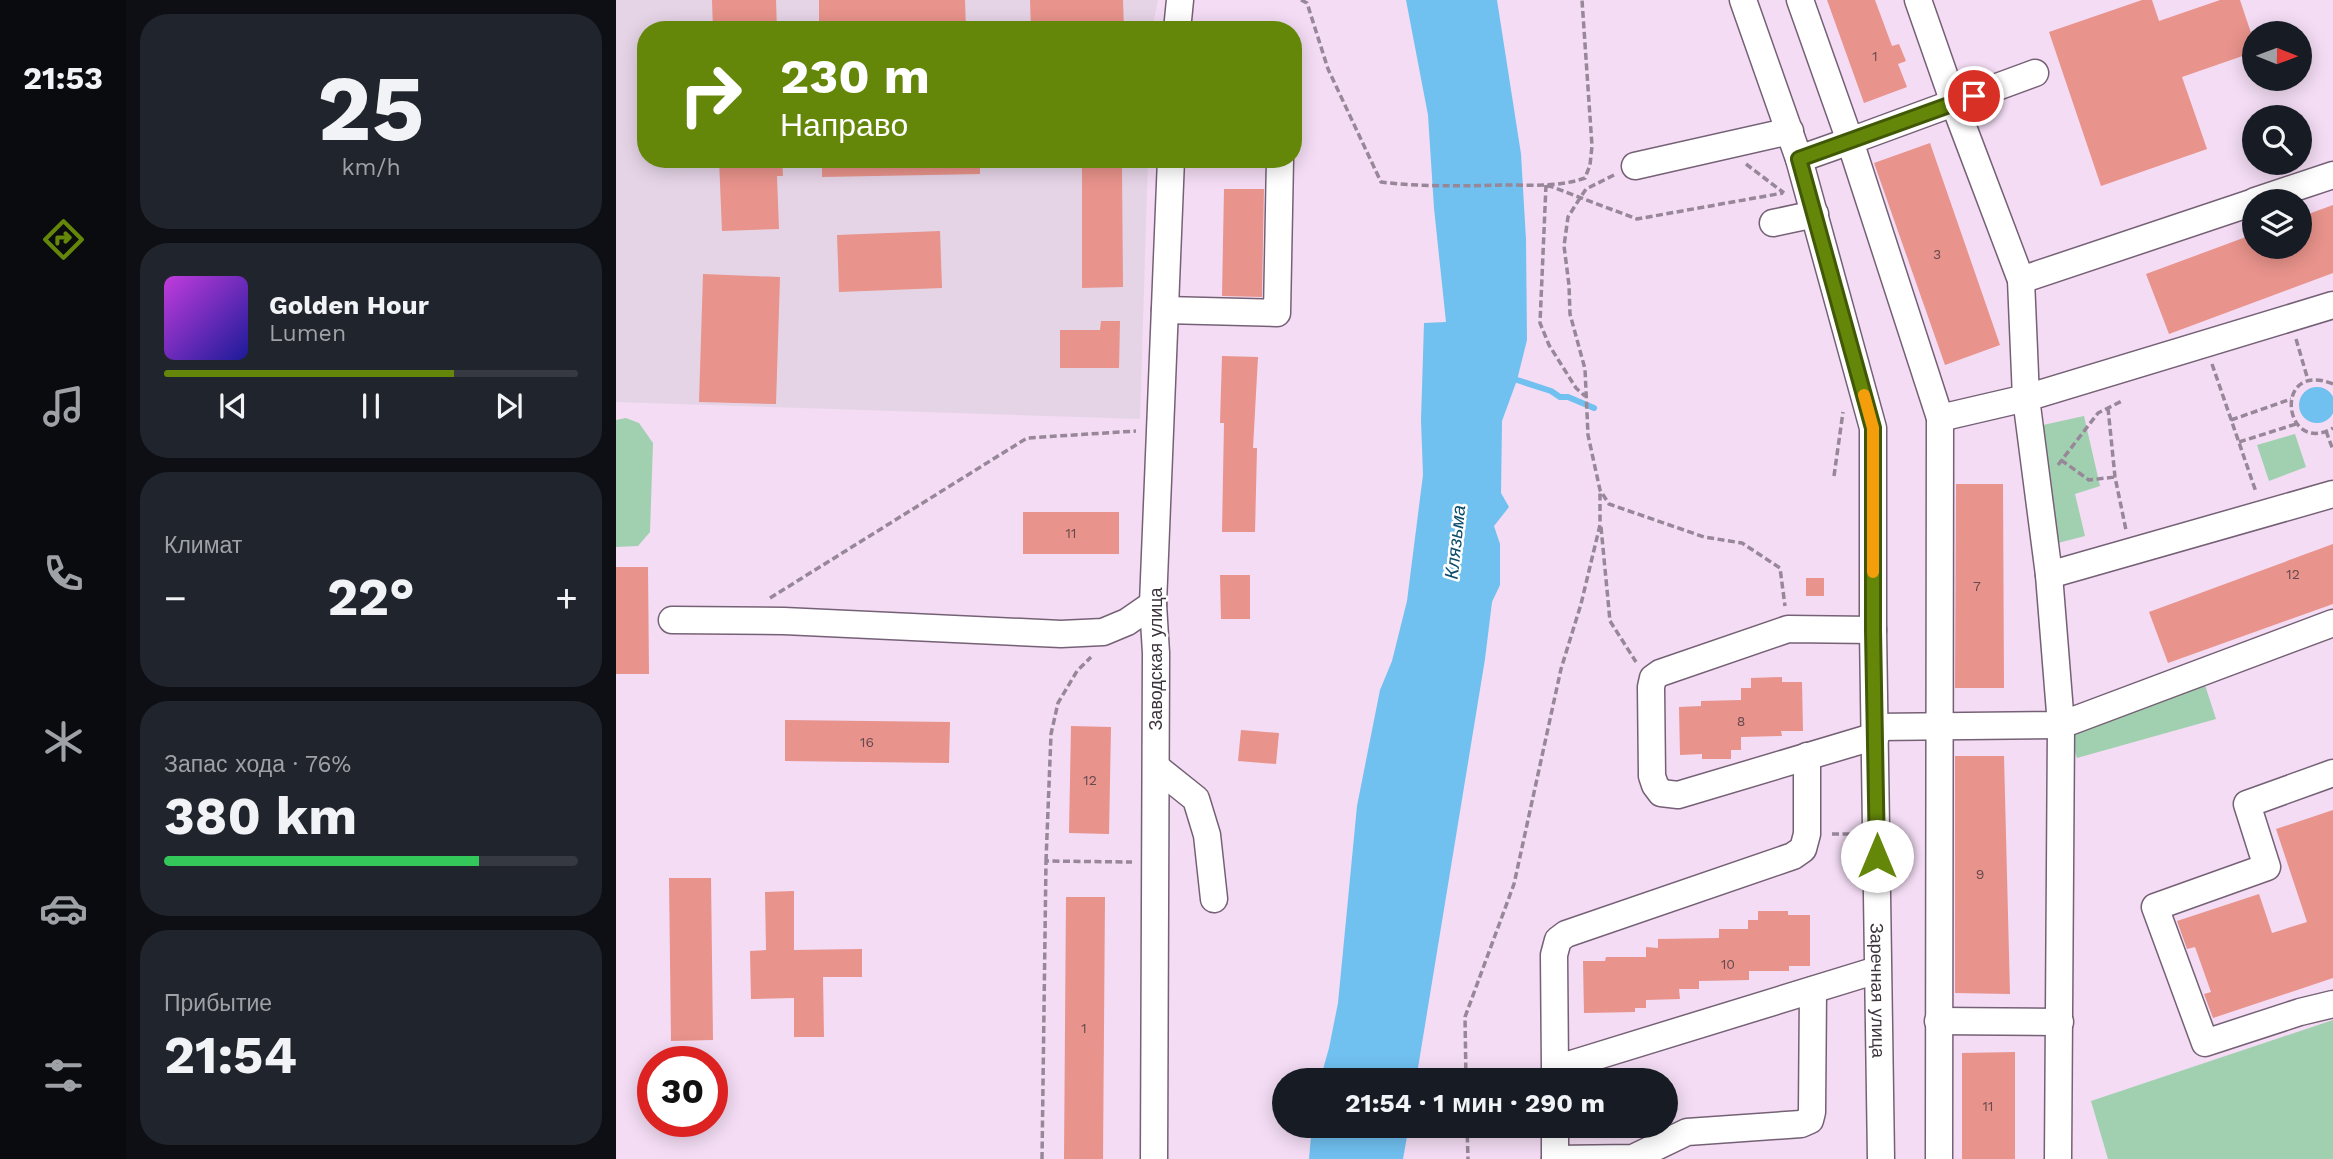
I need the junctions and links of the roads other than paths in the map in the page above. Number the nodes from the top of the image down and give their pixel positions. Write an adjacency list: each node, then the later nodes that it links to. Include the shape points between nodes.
1 (1180, 0): 5 (street)
2 (1743, 0): 8 (street, Заречная улица)
3 (1800, 0): 9 (street)
4 (1917, 0): 7 (street)
5 (1178, 21)
6 (2035, 73): 7 (street)
7 (1954, 103): 9 (street); 19 (street)
8 (1790, 131): 10 (street, Заречная улица); 11 (street)
9 (1850, 141): 10 (street); 23 (street)
10 (1799, 159): 17 (street, Заречная улица)
11 (1635, 166)
12 (1171, 168): 21 (street, Заводская улица)
13 (1280, 168): 21 (street, via 1277,313)
14 (2333, 175): 15 (street)
15 (2291, 189)
16 (2242, 205): 19 (street)
17 (1815, 214): 18 (street); 29 (street, Заречная улица, via 1873,428)
18 (1773, 223)
19 (2021, 280): 22 (street)
20 (2333, 306): 22 (street)
21 (1165, 310): 26 (street, Заводская улица)
22 (2026, 398): 23 (street); 25 (street)
23 (1940, 418): 31 (street)
24 (2333, 494): 25 (street)
25 (2049, 575): 30 (street)
26 (1153, 604): 27 (street, via 1102,632 1061,634); 34 (street, Заводская улица)
27 (672, 620)
28 (2333, 623): 30 (street)
29 (1873, 630): 32 (street, Заречная улица); 33 (street, via 1788,629 1653,678 1652,776 1661,793 1678,795)
30 (2061, 725): 31 (street); 41 (street)
31 (1939, 727): 32 (street); 40 (street)
32 (1876, 732): 33 (street); 37 (street, Заречная улица)
33 (1807, 756): 42 (street, via 1803,849 1558,940 1553,955)
34 (1156, 767): 36 (street, via 1196,799 1207,835); 45 (street, Заводская улица)
35 (2333, 773): 39 (street, via 2247,804 2267,867 2155,907 2205,1044)
36 (1214, 899)
37 (1877, 970): 38 (street); 47 (street, Заречная улица)
38 (1813, 990): 43 (street); 46 (street, via 1810,1119 1801,1124 1687,1132 1633,1158)
39 (2333, 1004)
40 (1938, 1021): 41 (street); 48 (street)
41 (2060, 1022): 49 (street)
42 (1555, 1068)
43 (1573, 1068)
44 (1555, 1138): 46 (street)
45 (1154, 1159)
46 (1555, 1159)
47 (1881, 1159)
48 (1939, 1159)
49 (2058, 1159)

